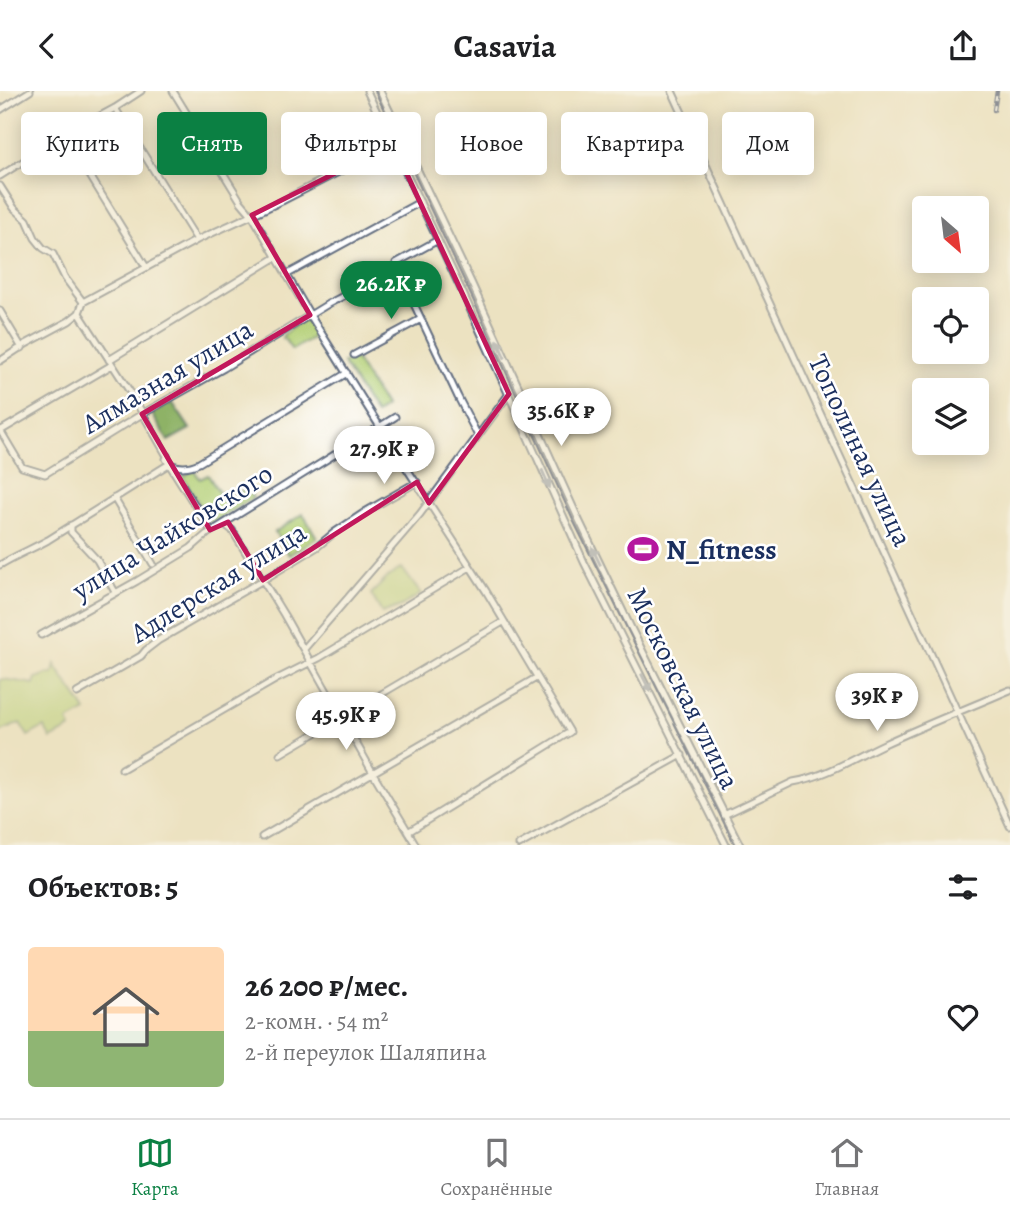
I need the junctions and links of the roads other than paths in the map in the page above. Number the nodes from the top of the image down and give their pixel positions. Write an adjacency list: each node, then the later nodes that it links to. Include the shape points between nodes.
1 (30, 91): 8 (street)
2 (141, 91): 7 (street)
3 (173, 91): 18 (street)
4 (367, 91): 10 (street, Московская улица)
5 (380, 91): 66 (street, Московская улица, one-way to 5, via 581,524)
6 (672, 91): 60 (street, Тополиная улица)
7 (115, 108): 9 (street); 19 (street)
8 (0, 110)
9 (108, 112)
10 (377, 112)
11 (21, 161): 12 (street)
12 (2, 172)
13 (90, 175): 22 (street)
14 (331, 175): 18 (street)
15 (407, 175): 17 (street, Московская улица)
16 (0, 186): 25 (street, via 35,238 53,254)
17 (420, 202): 20 (street, Московская улица); 24 (street)
18 (252, 215): 19 (street); 21 (street)
19 (197, 240): 22 (street)
20 (438, 240): 23 (street, Алмазная улица, via 396,263); 35 (street, Московская улица)
21 (275, 258): 24 (street); 33 (street)
22 (146, 267): 25 (street)
23 (397, 268): 28 (street, Алмазная улица); 29 (street)
24 (286, 275): 28 (street)
25 (83, 302): 27 (street)
26 (0, 311): 30 (street)
27 (79, 313): 30 (street); 33 (street)
28 (310, 315): 34 (street); 36 (street, Алмазная улица)
29 (421, 319): 31 (street); 40 (street)
30 (22, 348): 32 (street)
31 (354, 355)
32 (0, 361)
33 (110, 362): 36 (street); 39 (street)
34 (347, 373): 38 (street); 41 (street, via 200,463 186,467)
35 (509, 394): 40 (street); 63 (street, Московская улица, one-way to 63, via 575,542)
36 (142, 414): 39 (street, Алмазная улица, via 45,474 22,467); 41 (street)
37 (395, 417): 38 (street, улица Чайковского)
38 (380, 427): 42 (street); 45 (street, улица Чайковского)
39 (0, 431)
40 (478, 436): 44 (street)
41 (169, 464): 43 (street); 47 (street)
42 (417, 482): 44 (street); 51 (street, Адлерская улица)
43 (114, 498): 46 (street); 48 (street)
44 (429, 503): 50 (street); 55 (street)
45 (224, 524): 47 (street, улица Чайковского); 51 (street)
46 (71, 525): 49 (street); 52 (street, via 71,532 97,560)
47 (211, 531): 52 (street, улица Чайковского, via 191,548)
48 (153, 564)
49 (0, 565)
50 (470, 567): 53 (street); 56 (street)
51 (263, 580): 55 (street); 59 (street, Адлерская улица)
52 (115, 592): 54 (street, улица Чайковского)
53 (503, 622): 57 (street); 61 (street)
54 (41, 635)
55 (304, 649): 56 (street)
56 (312, 662): 61 (street); 64 (street)
57 (536, 678): 65 (street); 71 (street, via 570,731)
58 (1010, 690): 60 (street)
59 (77, 693)
60 (958, 712): 68 (street, via 823,774 793,782); 70 (street, Тополиная улица)
61 (342, 718): 62 (street); 65 (street)
62 (280, 754)
63 (682, 755): 67 (street, Московская улица); 74 (street)
64 (122, 769)
65 (373, 773): 71 (street); 72 (street)
66 (714, 796): 67 (street); 68 (street, Московская улица)
67 (704, 802): 69 (street, Московская улица)
68 (725, 817): 69 (street); 76 (street, Московская улица)
69 (716, 825): 75 (street, Московская улица)
70 (1010, 826)
71 (408, 832): 73 (street)
72 (262, 837)
73 (416, 845)
74 (519, 845)
75 (726, 845)
76 (740, 845)

